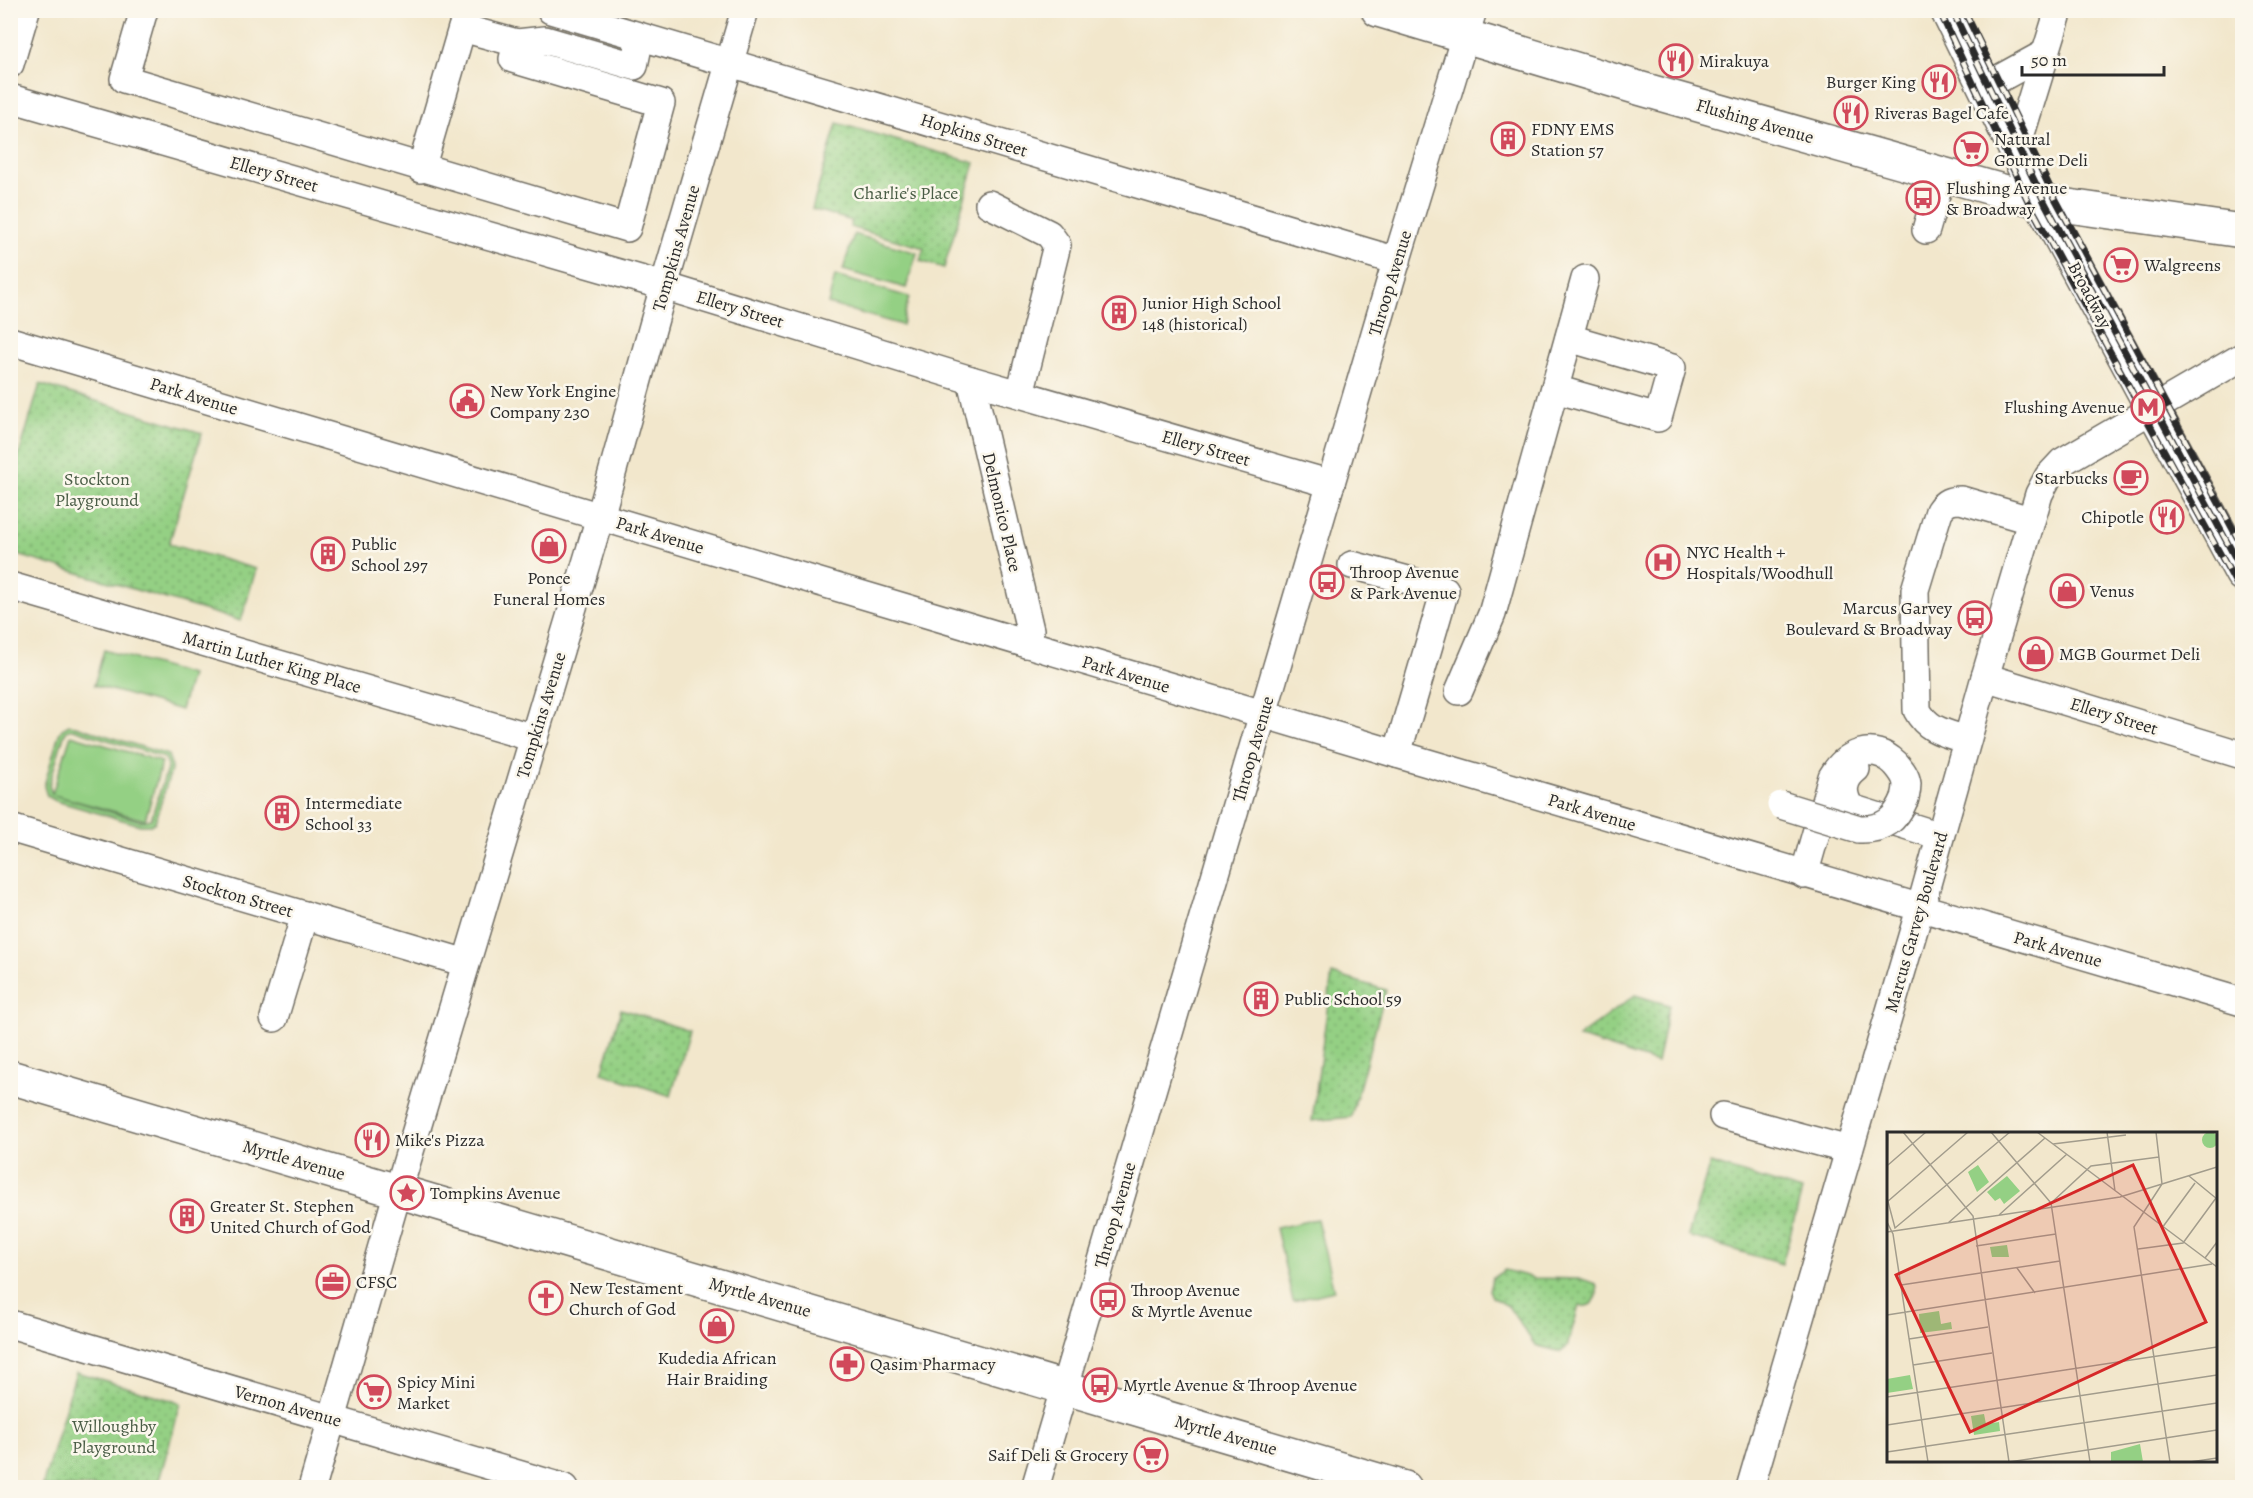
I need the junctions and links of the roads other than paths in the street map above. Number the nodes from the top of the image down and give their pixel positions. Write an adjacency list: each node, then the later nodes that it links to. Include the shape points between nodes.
1 (26, 10): 16 (street)
2 (144, 10): 20 (street, via 124,79)
3 (746, 10): 15 (street, Tompkins Avenue)
4 (1378, 10): 9 (main road, Flushing Avenue)
5 (1444, 10): 9 (street)
6 (1947, 10): 17 (main road, Broadway)
7 (2059, 10): 14 (street)
8 (553, 11): 11 (street, Hopkins Street); 12 (street)
9 (1411, 21): 10 (main road, Flushing Avenue)
10 (1469, 24): 21 (main road, Flushing Avenue); 26 (street, Throop Avenue)
11 (636, 27): 12 (street, via 633,66); 15 (street, Hopkins Street)
12 (545, 40): 13 (street)
13 (517, 43): 20 (street, via 462,28); 20 (street, via 513,59 661,103 627,228)
14 (2046, 53): 17 (street); 19 (street)
15 (730, 63): 26 (street, Hopkins Street); 28 (street, Tompkins Avenue)
16 (10, 64)
17 (1984, 87): 19 (main road, Broadway)
18 (10, 98): 28 (street, Ellery Street)
19 (2015, 153): 22 (main road, Broadway)
20 (421, 169)
21 (1942, 174): 22 (main road, Flushing Avenue); 24 (street)
22 (2041, 202): 25 (main road, Flushing Avenue); 35 (main road, Broadway)
23 (989, 204): 34 (street, via 1049,234 1057,245)
24 (1926, 231)
25 (2242, 231)
26 (1397, 261): 36 (street, Throop Avenue)
27 (1585, 279): 29 (street)
28 (664, 286): 32 (street, Ellery Street); 37 (street, Tompkins Avenue)
29 (1569, 338): 33 (street); 33 (street, via 1672,368 1658,418)
30 (10, 341): 37 (street, Park Avenue)
31 (2242, 357): 35 (street, Marcus Garvey Boulevard)
32 (971, 380): 34 (street, Ellery Street); 42 (street, Delmonico Place, via 1030,630)
33 (1555, 389): 44 (street, via 1492,614)
34 (1020, 394): 36 (street, Ellery Street)
35 (2152, 409): 38 (street, Marcus Garvey Boulevard, via 2062,462 2048,477); 40 (main road, Broadway)
36 (1331, 484): 45 (street, Throop Avenue)
37 (600, 517): 42 (street, Park Avenue); 46 (street, Tompkins Avenue)
38 (2030, 520): 43 (street, Marcus Garvey Boulevard); 47 (street, via 1961,500 1944,504 1914,590 1917,710 1931,729)
39 (1352, 565): 48 (street, via 1445,590)
40 (2242, 574)
41 (10, 586): 46 (street, Martin Luther King Place)
42 (1026, 644): 45 (street, Park Avenue)
43 (1985, 677): 47 (street, Marcus Garvey Boulevard); 49 (street, Ellery Street)
44 (1459, 691)
45 (1263, 714): 48 (street, Park Avenue); 65 (street, Throop Avenue)
46 (534, 738): 57 (street, Tompkins Avenue)
47 (1967, 740): 53 (street, Marcus Garvey Boulevard)
48 (1397, 754): 54 (street, Park Avenue)
49 (2242, 755)
50 (1899, 797): 51 (street, bridge, via 1900,812 1872,830 1859,829); 53 (street, via 1886,771 1872,765 1861,766 1849,775 1844,787 1844,798 1851,808); 54 (street, via 1907,784 1902,770 1890,759 1876,752 1848,757 1832,777)
51 (1783, 798)
52 (10, 828): 56 (street, Stockton Street)
53 (1940, 836): 55 (street, Marcus Garvey Boulevard)
54 (1804, 874): 55 (street, Park Avenue)
55 (1920, 909): 58 (street, Park Avenue); 62 (street, Marcus Garvey Boulevard)
56 (305, 915): 57 (street, Stockton Street); 59 (street)
57 (466, 963): 63 (street, Tompkins Avenue)
58 (2242, 1002)
59 (274, 1018)
60 (10, 1077): 63 (main road, Myrtle Avenue)
61 (1723, 1116): 62 (street)
62 (1849, 1150): 71 (street, Marcus Garvey Boulevard)
63 (398, 1191): 65 (main road, Myrtle Avenue); 66 (street, Tompkins Avenue)
64 (10, 1324): 66 (street, Vernon Avenue)
65 (1064, 1387): 69 (street, Throop Avenue); 70 (main road, Myrtle Avenue)
66 (332, 1419): 67 (street, Tompkins Avenue); 68 (street, Vernon Avenue)
67 (312, 1488)
68 (565, 1488)
69 (1035, 1488)
70 (1405, 1488)
71 (1750, 1488)

